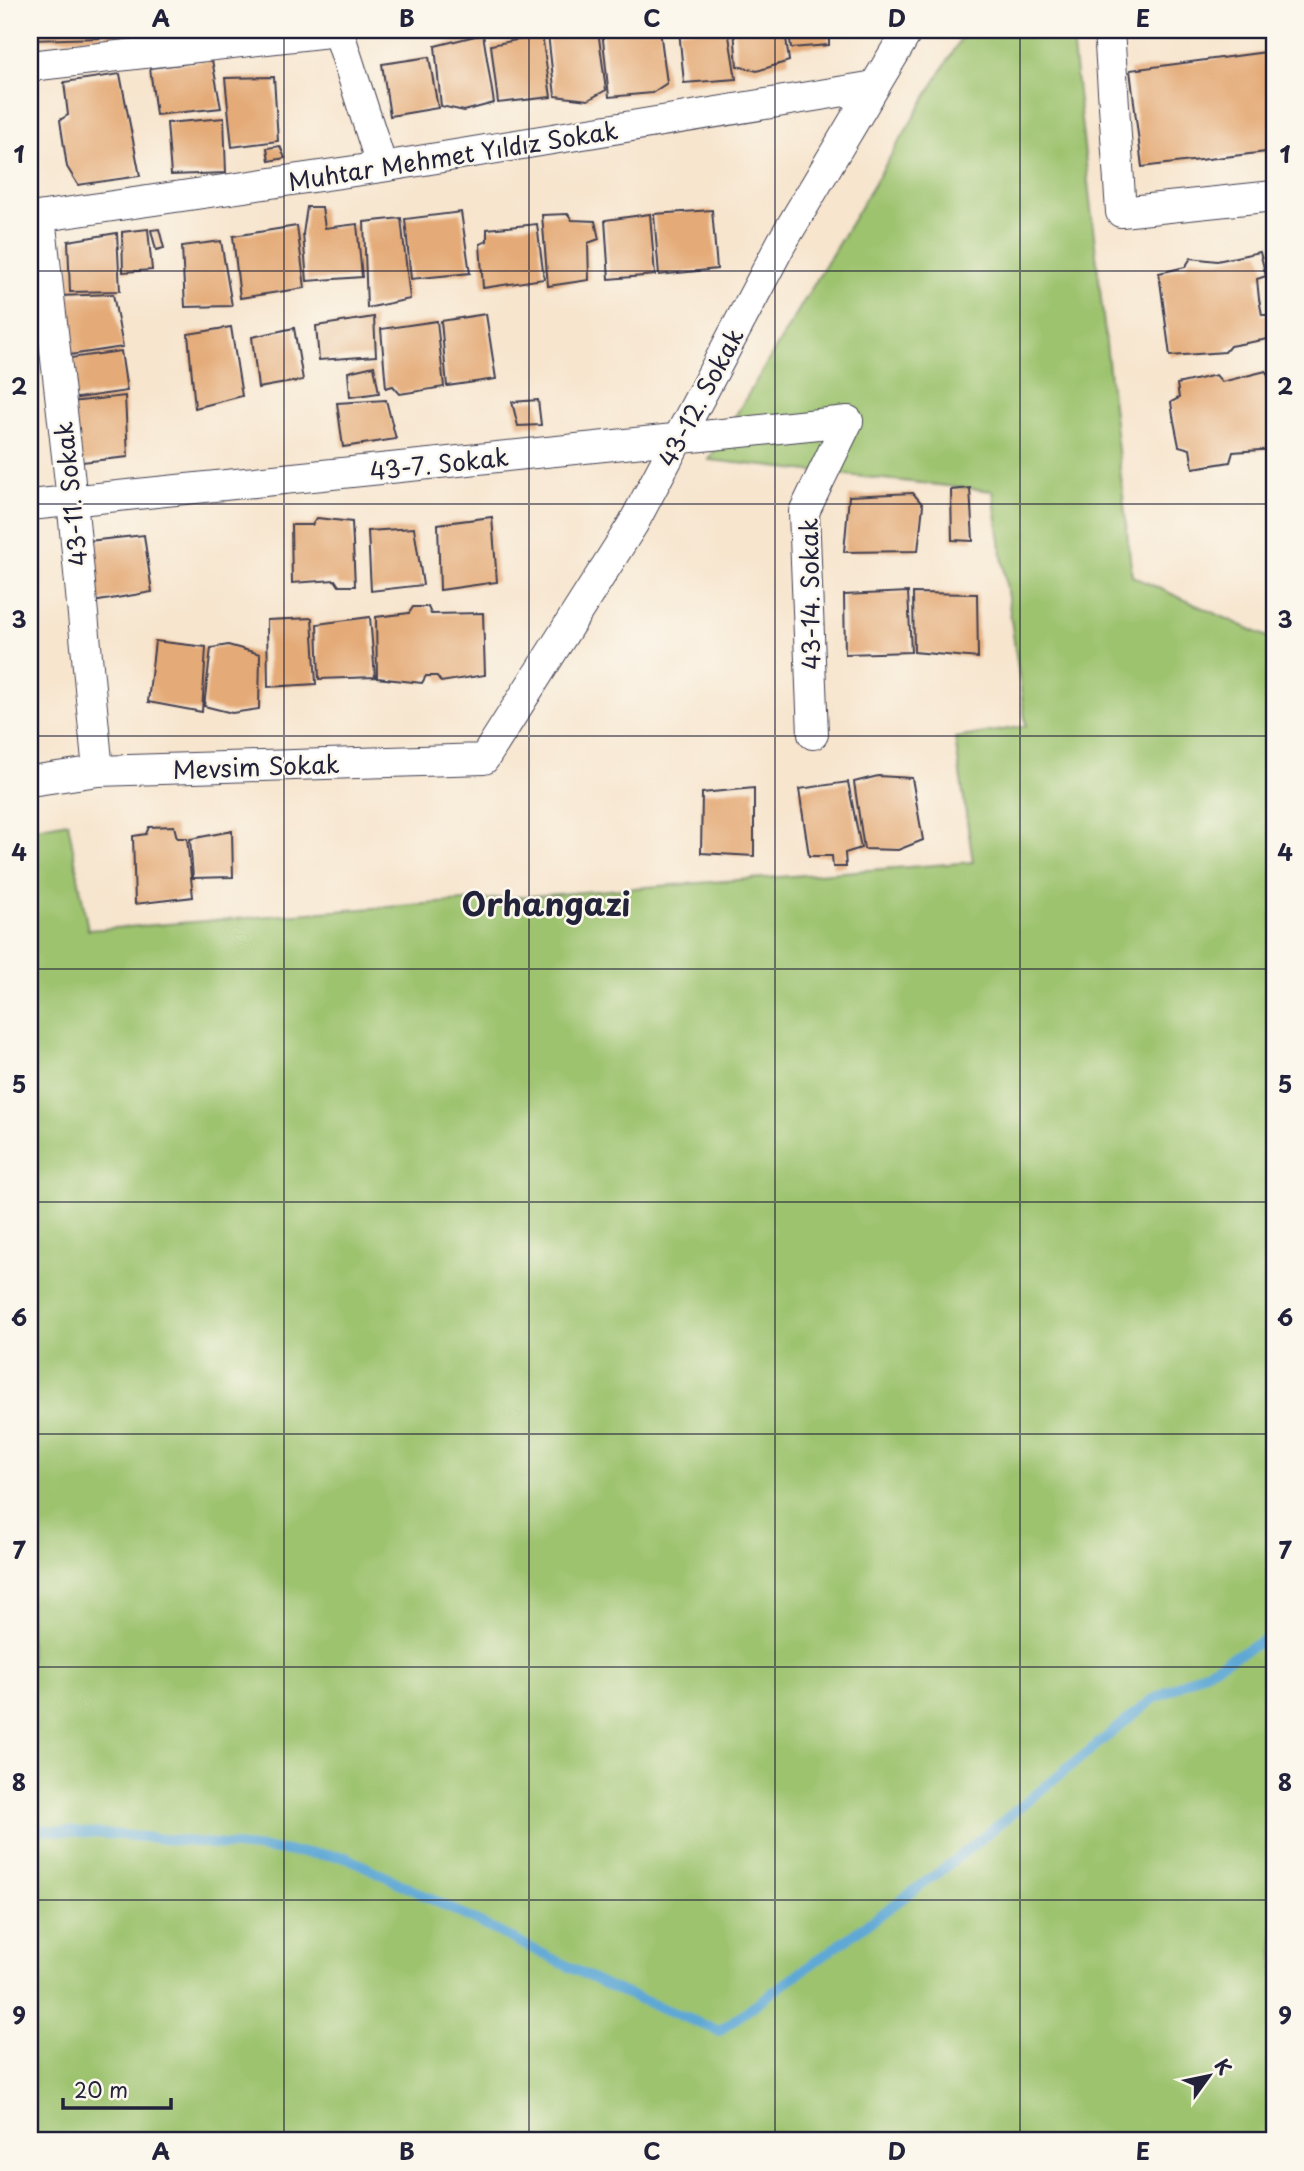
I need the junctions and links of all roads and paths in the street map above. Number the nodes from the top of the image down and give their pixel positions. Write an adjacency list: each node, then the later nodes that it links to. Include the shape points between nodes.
1 (338, 30): 4 (street); 6 (street)
2 (908, 30): 5 (street, 43-12. Sokak)
3 (1109, 30): 7 (street, via 1121,212)
4 (30, 66)
5 (875, 86): 6 (street, Muhtar Mehmet Yıldız Sokak); 10 (street, 43-12. Sokak, via 782,242)
6 (382, 167): 8 (street, Muhtar Mehmet Yıldız Sokak)
7 (1274, 196)
8 (35, 218): 11 (street, 43-11. Sokak)
9 (848, 421): 10 (street, 43-7. Sokak); 13 (street, 43-14. Sokak, via 804,512)
10 (678, 439): 11 (street, 43-7. Sokak); 14 (street, 43-12. Sokak, via 633,524)
11 (72, 500): 12 (street, 43-7. Sokak); 15 (street, 43-11. Sokak)
12 (30, 505)
13 (813, 734)
14 (484, 758): 15 (street, Mevsim Sokak)
15 (99, 771): 16 (street, Mevsim Sokak)
16 (30, 781)

